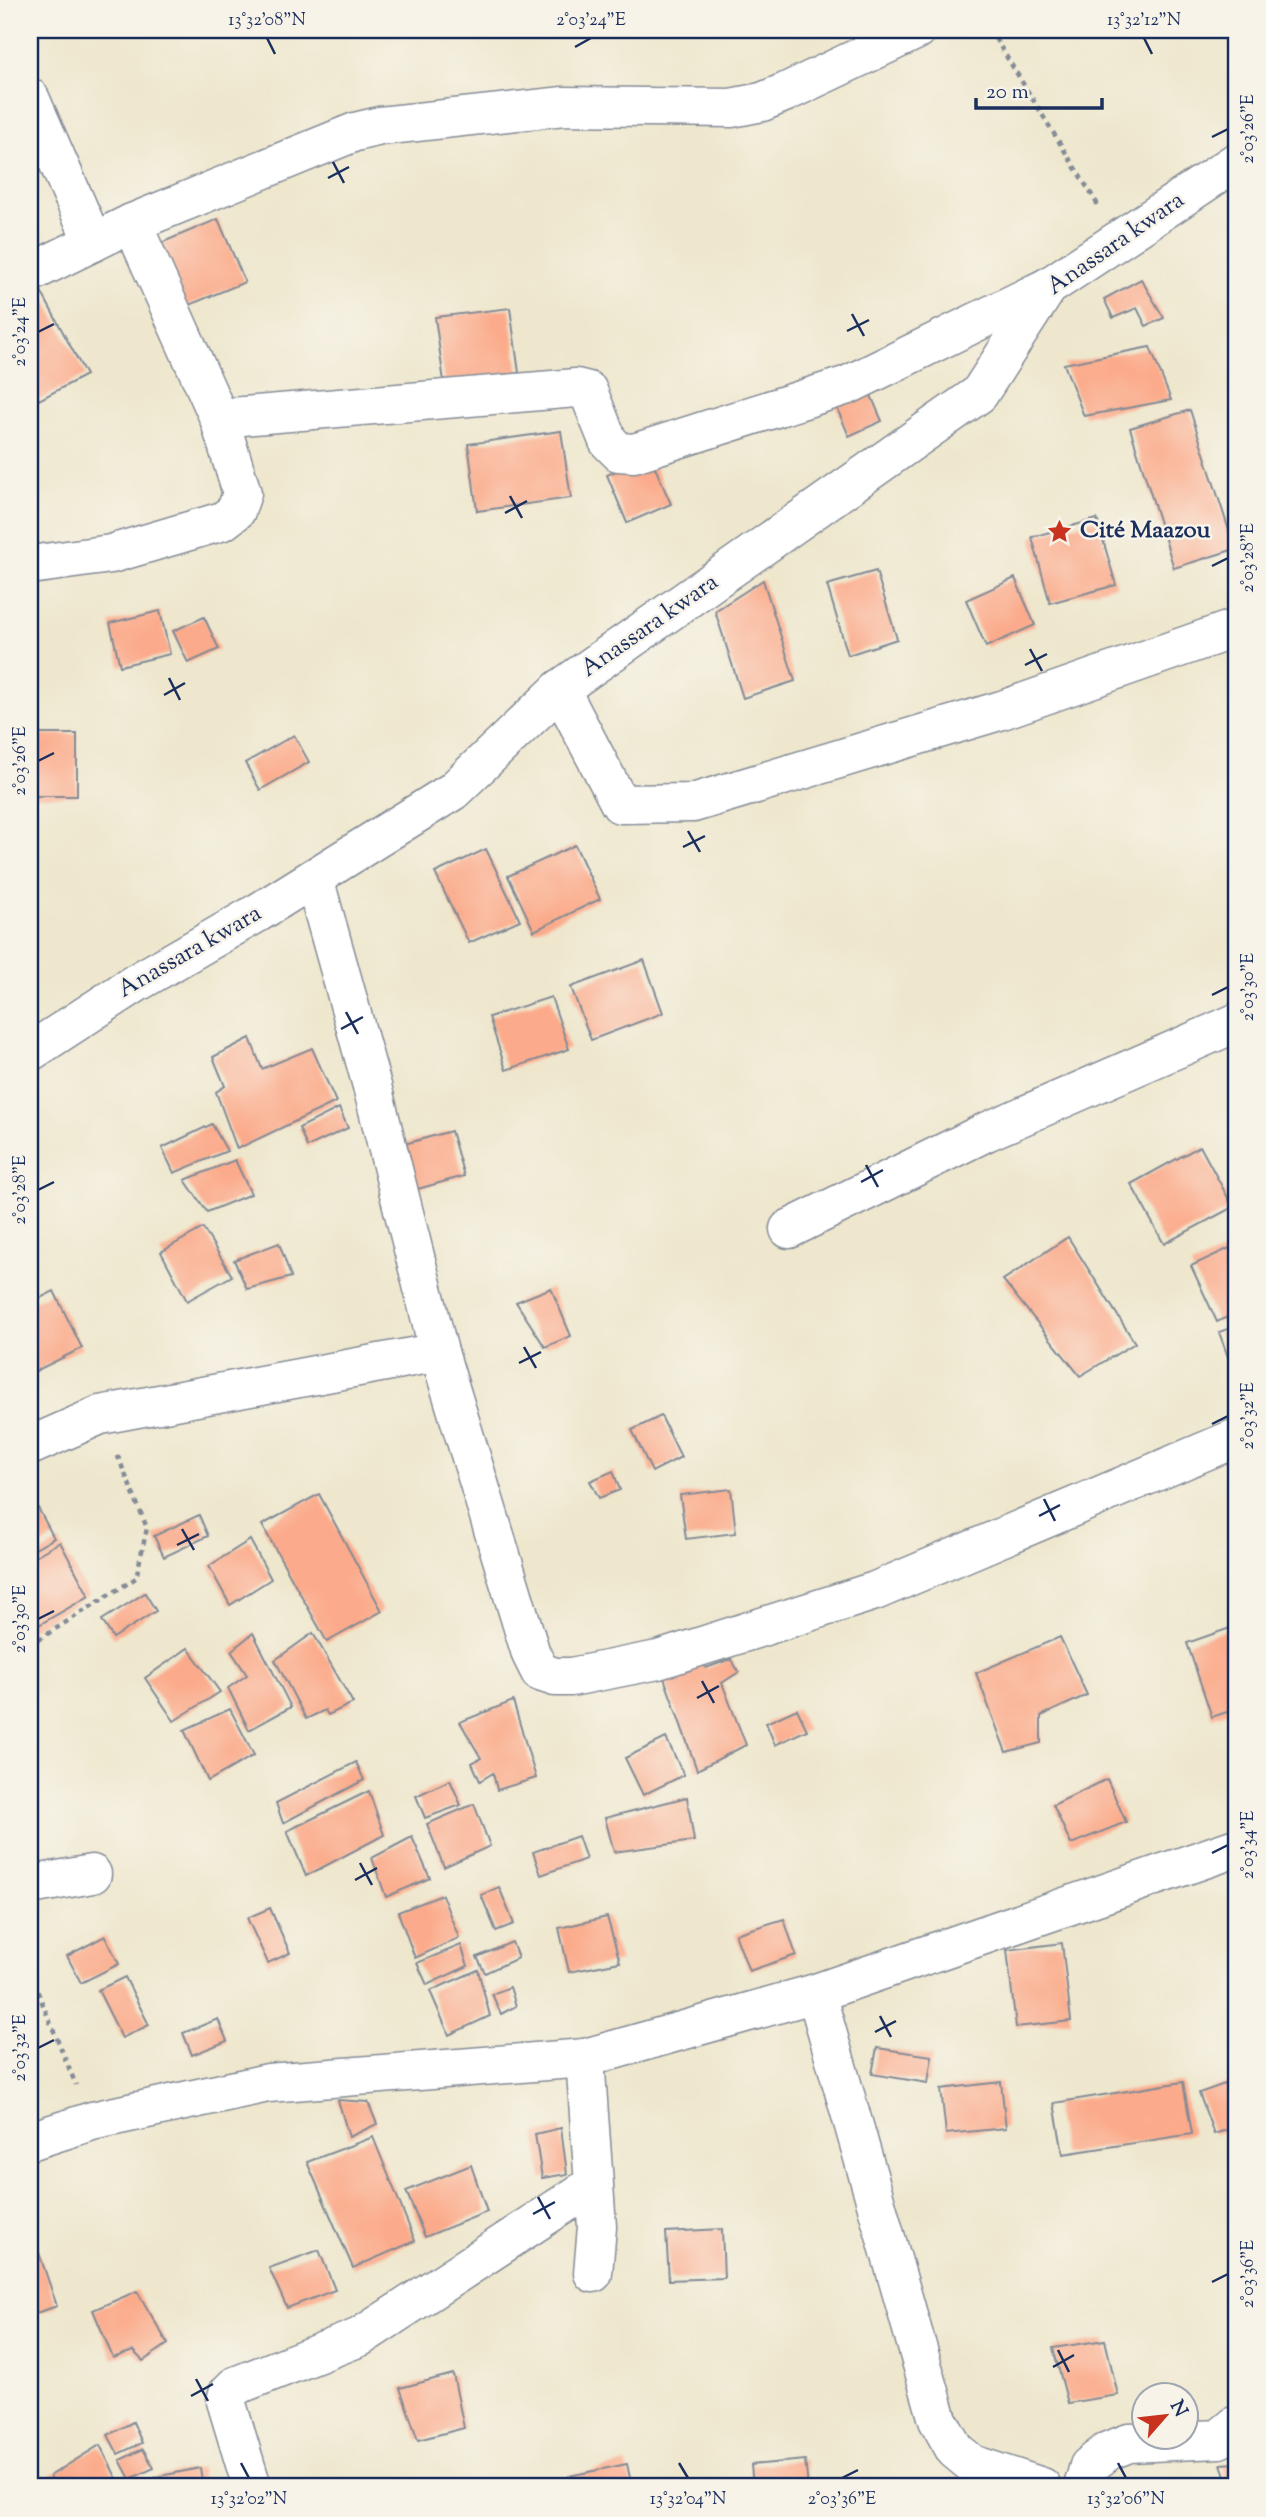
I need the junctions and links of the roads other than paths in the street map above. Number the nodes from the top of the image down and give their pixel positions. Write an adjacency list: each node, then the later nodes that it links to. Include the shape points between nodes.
1 (917, 30): 4 (street, via 786,92 730,108 564,106 355,132)
2 (30, 98): 5 (street)
3 (1236, 162): 7 (street, Anassara kwara)
4 (132, 223): 5 (street); 8 (street)
5 (93, 242): 6 (street)
6 (30, 273)
7 (1048, 287): 8 (street, via 848,385 634,453 619,452 608,441 588,391 576,388); 11 (street, Anassara kwara, via 979,394)
8 (219, 418): 9 (street, via 242,493 236,511 223,521 111,554)
9 (30, 565)
10 (1236, 628): 11 (street, via 1002,710 693,803 620,804)
11 (560, 689): 12 (street, Anassara kwara, via 453,791)
12 (314, 878): 14 (street, Anassara kwara, via 136,982); 16 (street)
13 (1236, 1023): 15 (street, via 986,1132)
14 (30, 1052)
15 (789, 1229)
16 (439, 1352): 17 (street, via 531,1654 540,1672 555,1677 658,1660 875,1591); 18 (street, via 100,1415)
17 (1236, 1438)
18 (30, 1446)
19 (1236, 1848): 22 (street)
20 (92, 1874): 21 (street)
21 (30, 1885)
22 (816, 1993): 23 (street); 29 (street, via 939,2420 956,2450 972,2465)
23 (585, 2058): 24 (street, via 268,2082 92,2121); 25 (street)
24 (30, 2141)
25 (593, 2185): 26 (street, via 597,2227); 28 (street, via 360,2337 235,2386 226,2401)
26 (593, 2273)
27 (1236, 2425): 30 (street, via 1219,2439 1129,2443 1108,2451 1089,2466)
28 (252, 2487)
29 (1042, 2487)
30 (1083, 2487)

